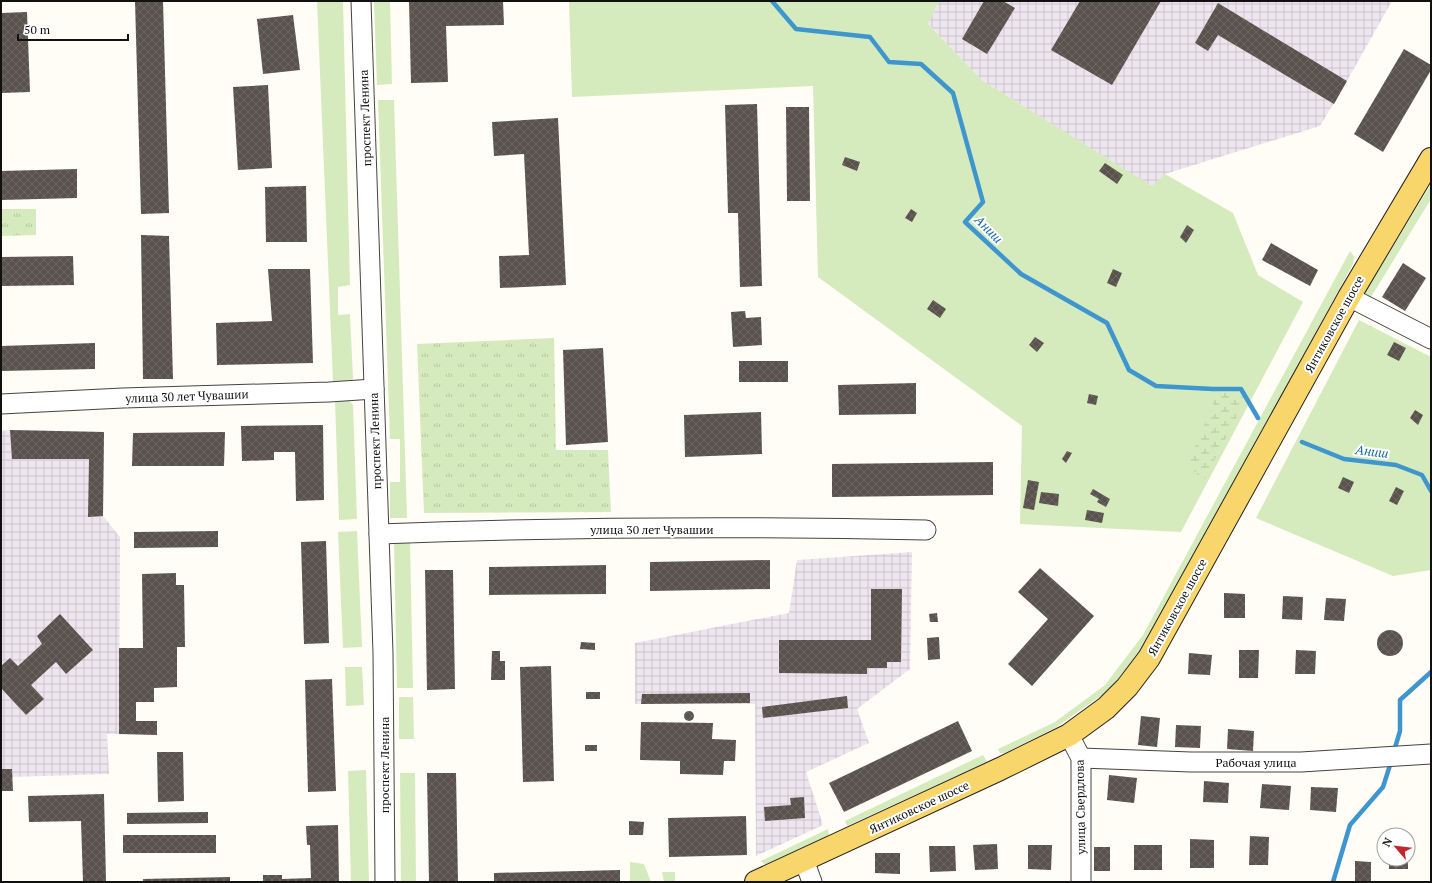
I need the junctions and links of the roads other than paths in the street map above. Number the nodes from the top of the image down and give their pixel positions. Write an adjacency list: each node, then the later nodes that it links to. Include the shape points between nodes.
1 (362, 1): 5 (street, проспект Ленина)
2 (1431, 159): 3 (main road, Янтиковское шоссе)
3 (1349, 297): 4 (street); 9 (main road, Янтиковское шоссе, via 1149,658 1127,687 1106,708)
4 (1431, 339)
5 (374, 389): 6 (street, улица 30 лет Чувашии); 8 (street, проспект Ленина)
6 (1, 404)
7 (926, 530): 8 (street, улица 30 лет Чувашии, via 625,528)
8 (379, 534): 13 (street, проспект Ленина)
9 (1069, 735): 11 (street, улица Свердлова); 12 (main road, Янтиковское шоссе)
10 (1431, 754): 11 (street, Рабочая улица, via 1301,762)
11 (1081, 758): 16 (street, улица Свердлова)
12 (804, 860): 14 (main road, Янтиковское шоссе); 15 (street)
13 (385, 882)
14 (756, 882)
15 (812, 882)
16 (1081, 882)

